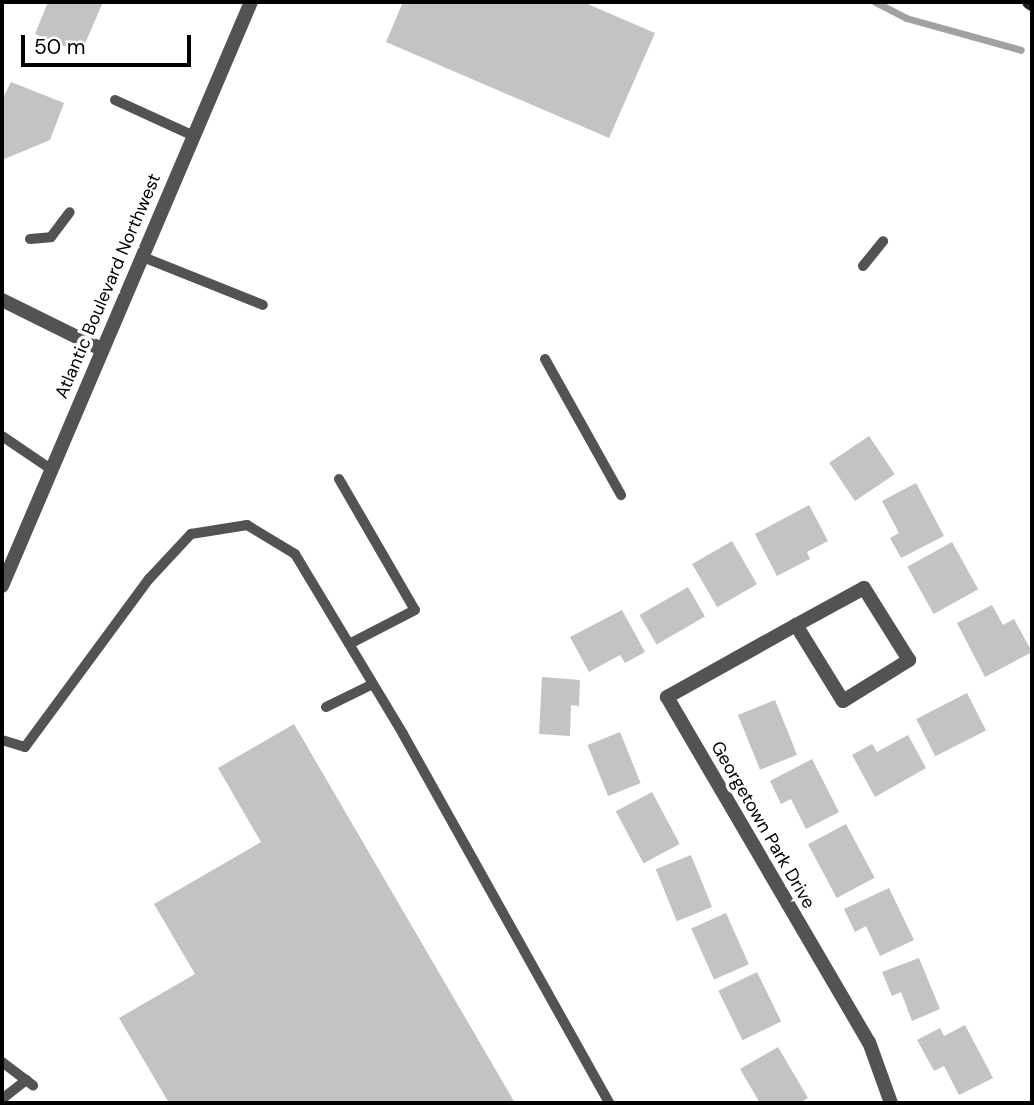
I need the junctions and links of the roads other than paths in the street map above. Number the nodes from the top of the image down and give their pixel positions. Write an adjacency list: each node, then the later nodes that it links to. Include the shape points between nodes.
1 (250, 2): 3 (street, Atlantic Boulevard Northwest)
2 (115, 100): 3 (lane)
3 (194, 136): 7 (street, Atlantic Boulevard Northwest)
4 (71, 212): 5 (lane, via 51,237)
5 (30, 239)
6 (883, 241): 8 (lane)
7 (143, 257): 10 (lane); 11 (street, Atlantic Boulevard Northwest)
8 (863, 265)
9 (2, 300): 11 (street)
10 (263, 305)
11 (99, 348): 14 (street, Atlantic Boulevard Northwest)
12 (545, 359): 16 (lane)
13 (2, 436): 14 (lane)
14 (52, 470): 17 (street, Atlantic Boulevard Northwest)
15 (339, 479): 19 (lane, via 415,610)
16 (621, 495)
17 (2, 586)
18 (796, 625): 18 (street, Georgetown Park Drive, via 864,588 909,660 843,701); 26 (street, Georgetown Park Drive, via 667,697 869,1042)
19 (349, 644): 20 (lane); 22 (lane, via 295,554 247,525 191,534 149,579 25,747)
20 (373, 684): 21 (lane); 25 (lane)
21 (326, 707)
22 (2, 740)
23 (2, 1062): 24 (lane, via 29,1083)
24 (2, 1099)
25 (609, 1103)
26 (891, 1103)

